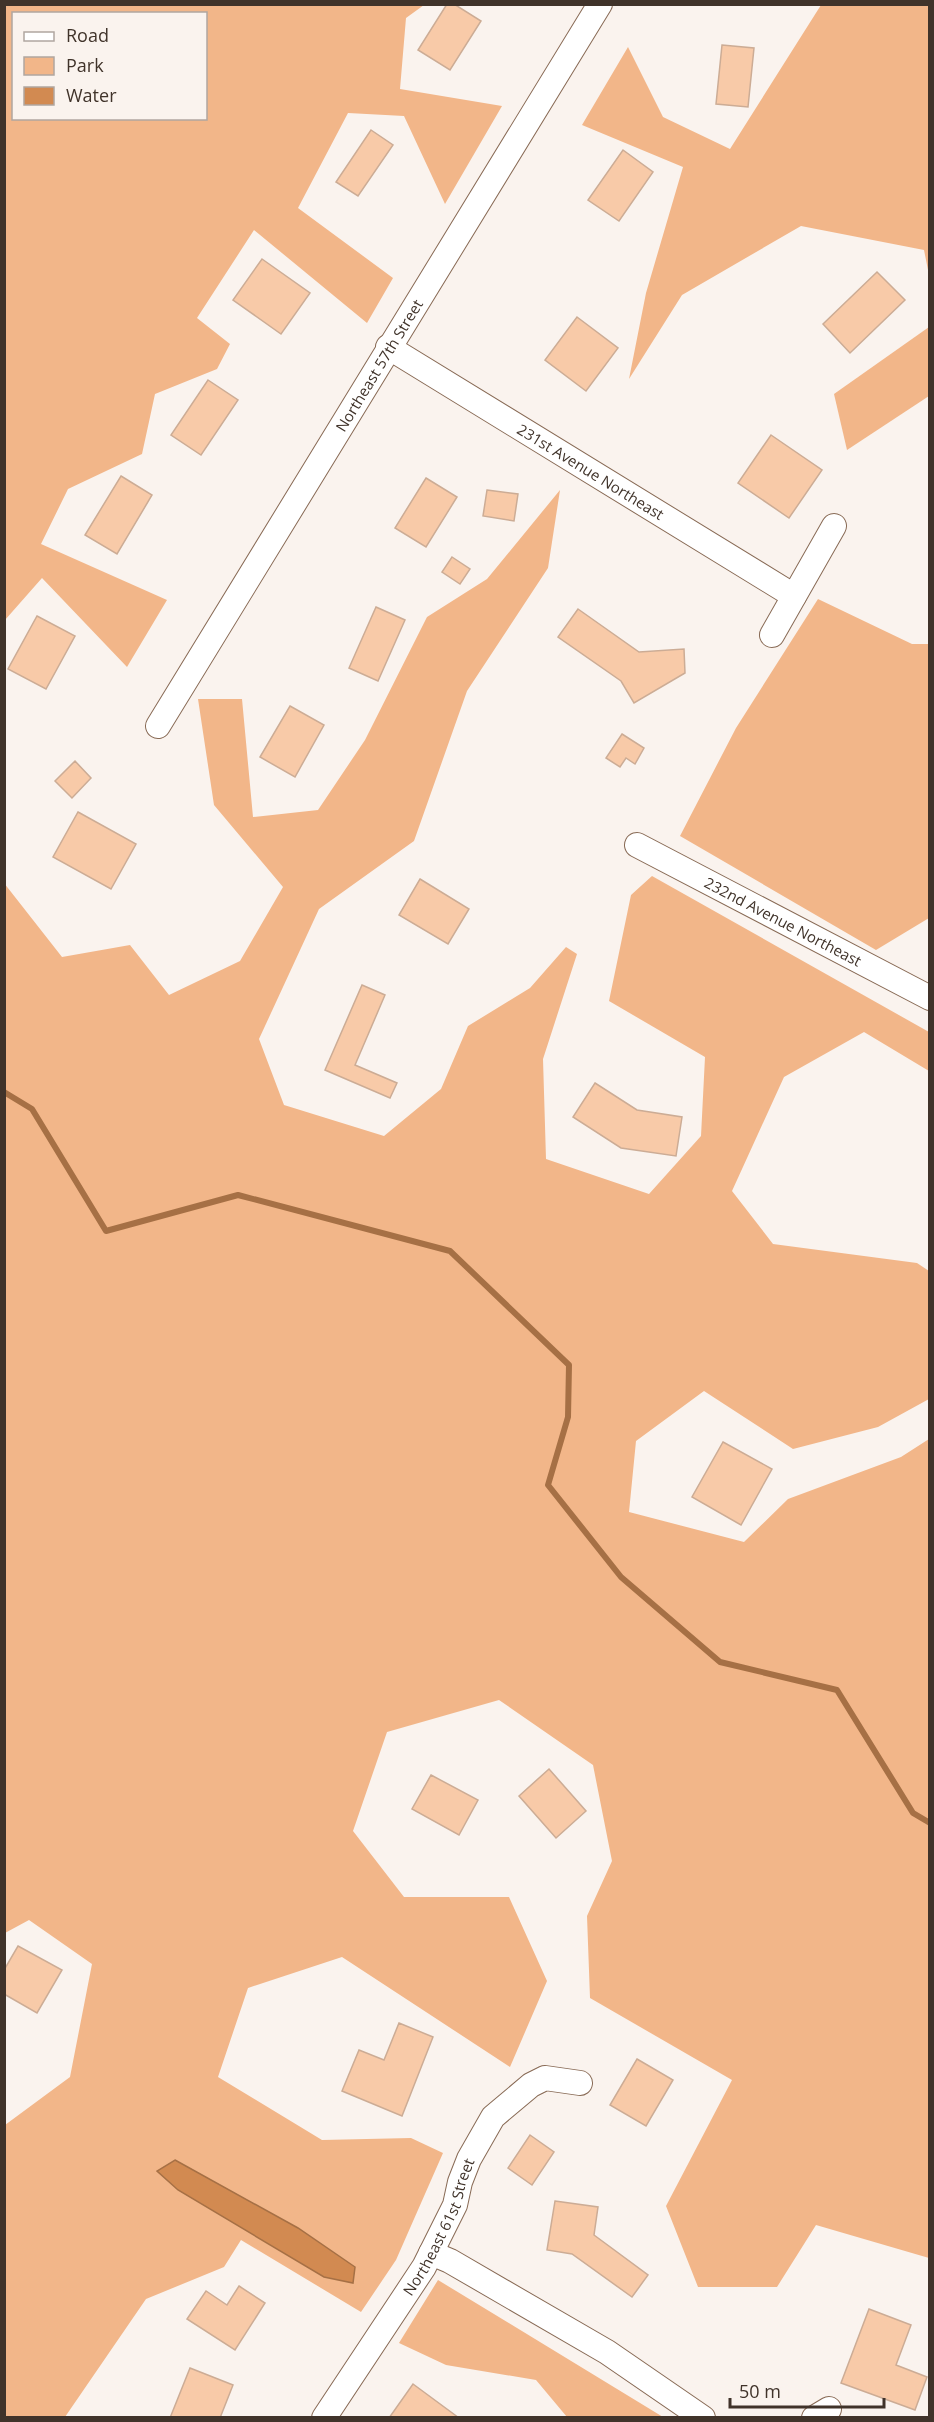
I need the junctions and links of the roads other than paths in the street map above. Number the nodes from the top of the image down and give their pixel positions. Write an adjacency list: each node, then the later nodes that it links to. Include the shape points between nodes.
1 (600, 4): 2 (street, Northeast 57th Street)
2 (388, 347): 4 (street, 231st Avenue Northeast); 6 (street, Northeast 57th Street)
3 (834, 526): 4 (street)
4 (794, 596): 5 (street)
5 (772, 634)
6 (158, 726)
7 (637, 845): 8 (street, 232nd Avenue Northeast)
8 (930, 999)
9 (580, 2084): 10 (street, Northeast 61st Street, via 545,2078 493,2117 469,2159 455,2205)
10 (431, 2253): 11 (street, Northeast 61st Street); 12 (street, via 607,2352)
11 (324, 2418)
12 (703, 2418)

